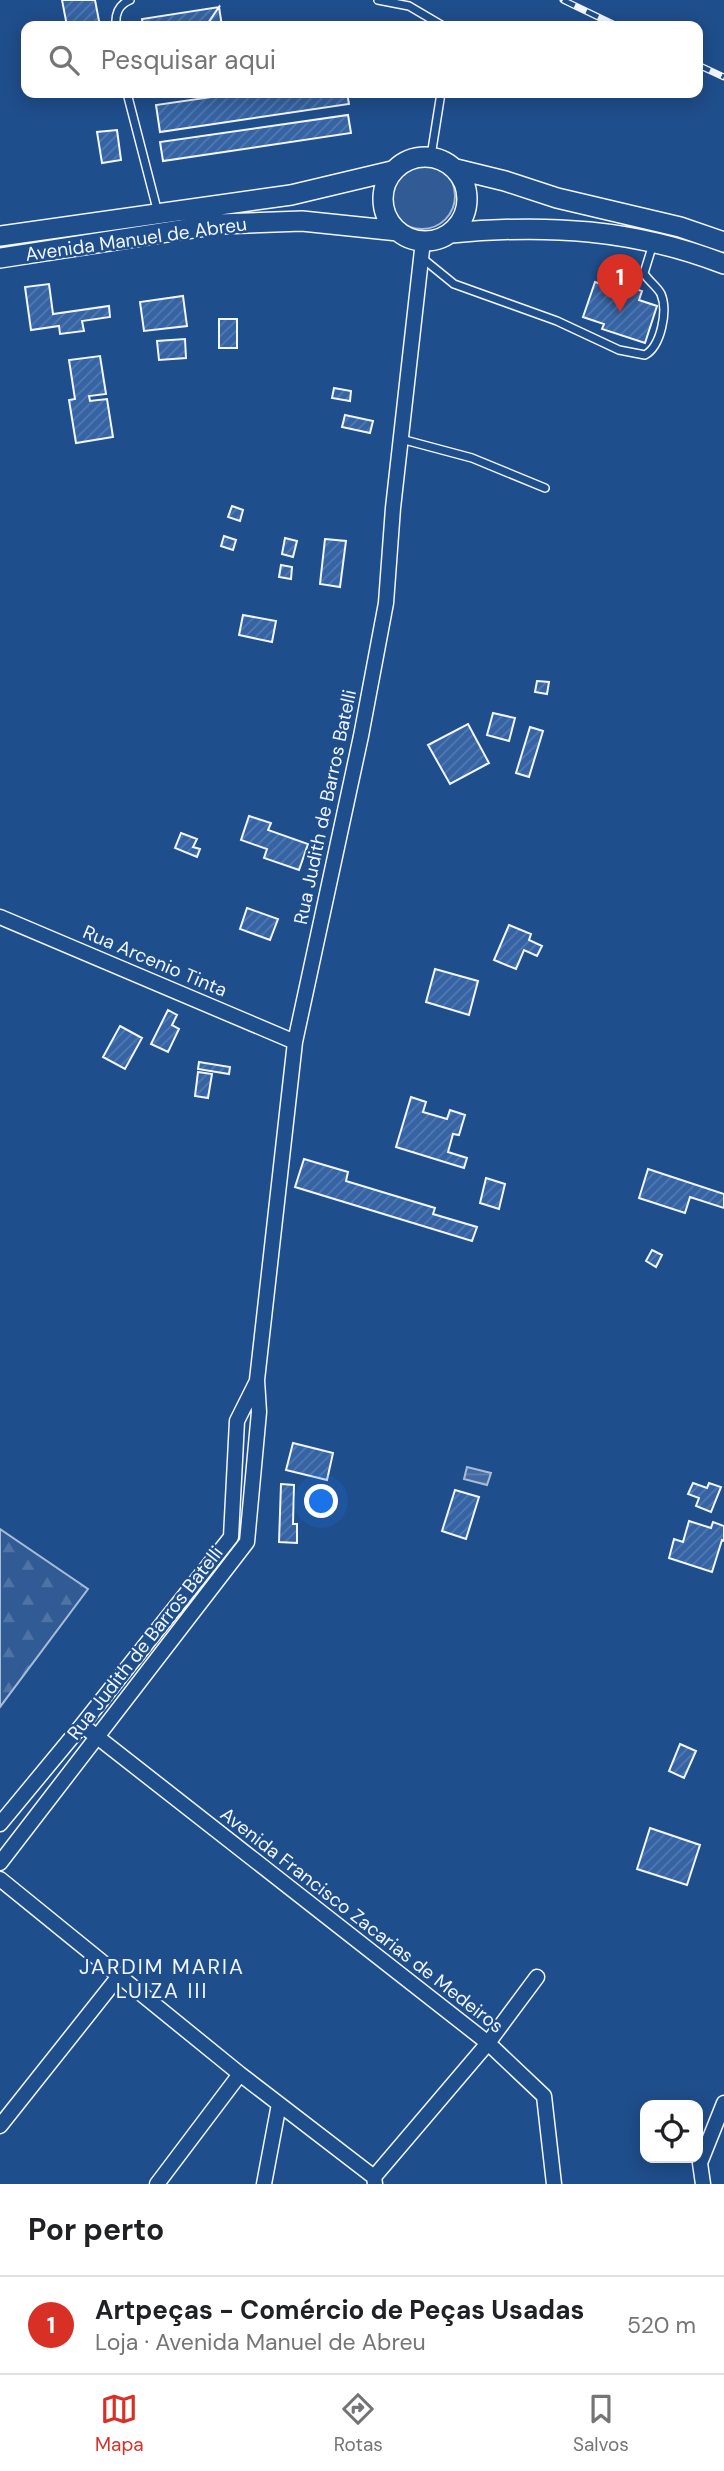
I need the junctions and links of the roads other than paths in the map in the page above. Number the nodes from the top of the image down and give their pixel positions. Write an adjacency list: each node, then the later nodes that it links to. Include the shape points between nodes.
1 (130, 0): 3 (lane, via 119,8)
2 (378, 0): 4 (lane, via 409,6)
3 (115, 21)
4 (434, 21)
5 (128, 98): 10 (lane)
6 (439, 98): 7 (lane)
7 (430, 156): 8 (main road); 9 (main road, via 403,162)
8 (456, 169): 12 (main road, via 466,184 468,202 463,219); 14 (main road)
9 (392, 171): 10 (main road, Avenida Manuel de Abreu, via 291,195); 11 (main road, via 384,186 383,202 387,218)
10 (158, 214): 13 (main road, Avenida Manuel de Abreu)
11 (398, 231): 16 (main road); 17 (main road, Avenida Manuel de Abreu, via 302,221 219,224)
12 (451, 233): 15 (main road, via 543,227); 16 (main road)
13 (0, 236)
14 (724, 242)
15 (654, 243): 16 (lane, via 644,272 660,292 664,308 657,338 645,355 619,351 557,321 454,284); 18 (main road)
16 (422, 250): 19 (street, Rua Judith de Barros Batelli)
17 (0, 258)
18 (724, 264)
19 (401, 439): 20 (lane, via 472,458); 22 (street, Rua Judith de Barros Batelli, via 386,603)
20 (545, 488)
21 (0, 917): 22 (street, Rua Arcenio Tinta)
22 (295, 1042): 23 (street, Rua Judith de Barros Batelli)
23 (257, 1380): 24 (street, Rua Judith de Barros Batelli, via 237,1421 231,1537); 25 (street, Rua Judith de Barros Batelli, via 259,1412 247,1542)
24 (82, 1725): 25 (street, Avenida Francisco Zacarias de Medeiros); 26 (street, Rua Judith de Barros Batelli)
25 (99, 1736): 27 (street, Rua Judith de Barros Batelli); 31 (street, Avenida Francisco Zacarias de Medeiros)
26 (0, 1824)
27 (0, 1863)
28 (0, 1879): 29 (street)
29 (119, 1976): 32 (street); 35 (street)
30 (537, 1977): 31 (street)
31 (488, 2043): 36 (street); 39 (street, Avenida Francisco Zacarias de Medeiros, via 544,2096)
32 (240, 2074): 34 (street); 37 (street)
33 (724, 2103): 40 (street, via 700,2163)
34 (279, 2104): 36 (street); 38 (street)
35 (0, 2126)
36 (375, 2180)
37 (157, 2184)
38 (264, 2184)
39 (554, 2184)
40 (703, 2184)

